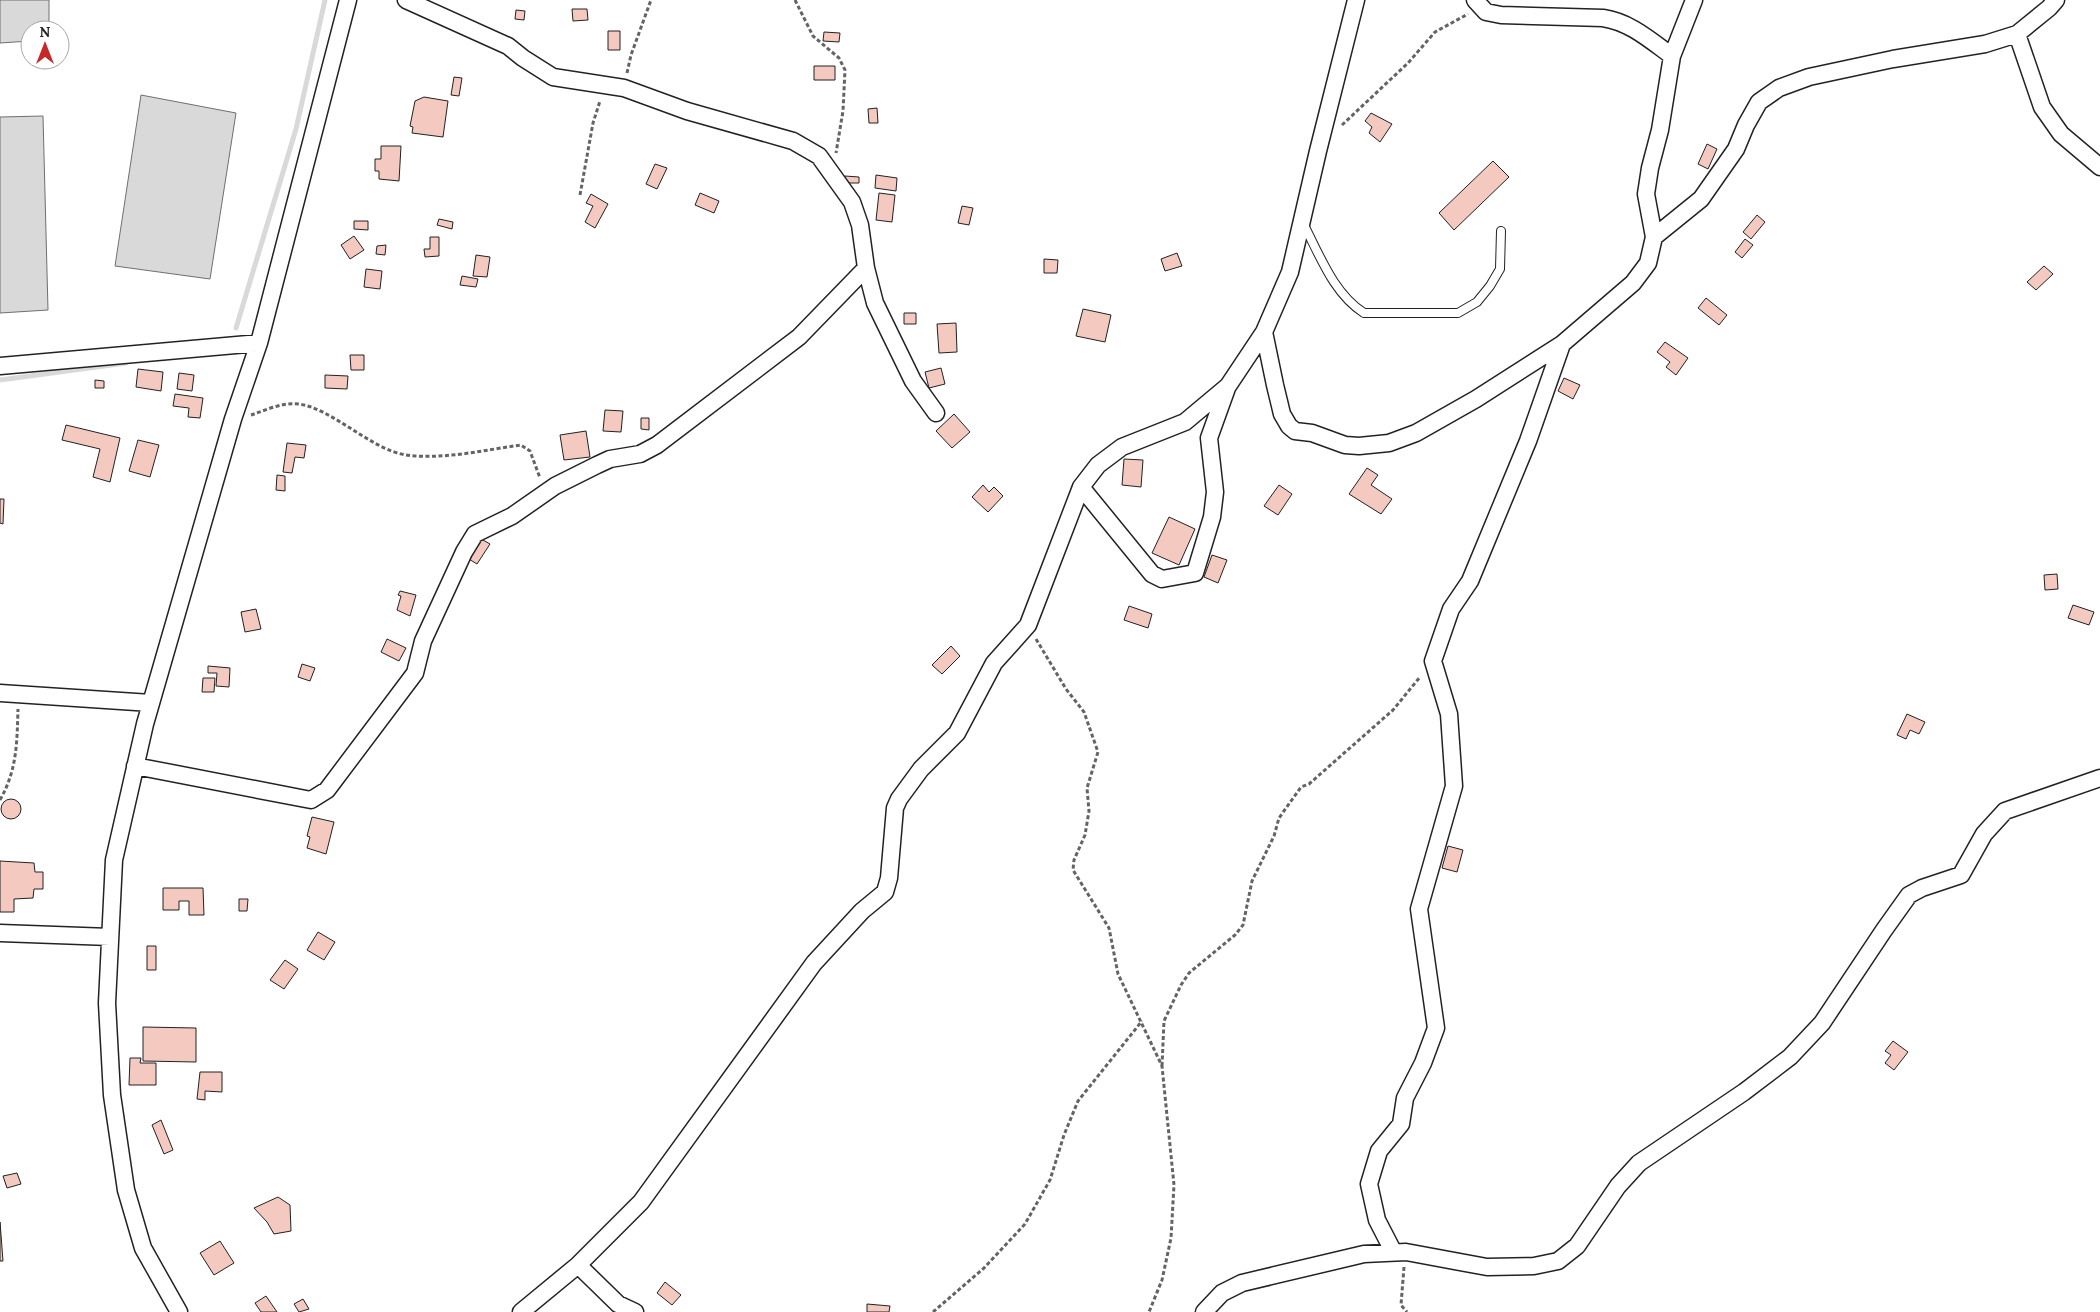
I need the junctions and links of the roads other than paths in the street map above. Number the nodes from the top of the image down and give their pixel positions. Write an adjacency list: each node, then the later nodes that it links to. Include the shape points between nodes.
1 (348, 0): 15 (street)
2 (406, 0): 13 (street, via 508,46 553,77 617,87 793,141 819,156 852,202 860,224)
3 (1356, 0): 10 (street)
4 (1694, 0): 8 (street)
5 (2056, 0): 7 (street)
6 (1478, 4): 8 (street, via 1486,12 1500,15 1616,20 1644,35)
7 (2017, 34): 9 (street, via 2042,107 2061,134); 12 (street, via 1985,44 1809,77 1779,88 1759,102 1736,149 1702,199)
8 (1672, 56): 12 (street, via 1646,194)
9 (2100, 167)
10 (1302, 221): 11 (lane, via 1331,278 1352,305 1364,312 1458,312 1477,302 1500,269); 14 (street, via 1290,272)
11 (1501, 231)
12 (1654, 237): 16 (street, via 1648,263 1633,283)
13 (866, 268): 19 (street, via 875,303 893,343 913,381); 23 (street, via 799,337 657,445 640,454 610,459 475,534 423,641 415,673 327,790 311,800)
14 (1264, 332): 16 (street, via 1282,414 1289,426 1294,431 1360,446 1389,443 1416,433); 18 (street)
15 (259, 343): 17 (street); 22 (street, via 233,419)
16 (1562, 344): 27 (street, via 1528,441 1470,581 1451,610 1433,661 1449,714 1454,786 1419,909 1436,1028 1424,1063 1406,1098 1401,1124 1379,1151 1369,1184 1377,1220)
17 (0, 366)
18 (1228, 386): 20 (street, via 1185,422 1122,447 1098,464); 20 (street, via 1209,438 1214,500 1195,573 1162,579 1152,574)
19 (936, 413)
20 (1081, 487): 28 (street, via 1028,625 994,663 957,733 921,769 899,799 895,808 885,892 862,910 814,963 641,1202)
21 (0, 693): 22 (street)
22 (151, 702): 23 (street)
23 (135, 766): 26 (street, via 114,860)
24 (2100, 778): 27 (street, via 2005,811 1984,834 1961,875 1909,895 1822,1023 1790,1057 1639,1163 1618,1186 1577,1246 1558,1261 1534,1266 1487,1267)
25 (0, 933): 26 (street)
26 (110, 937): 29 (street, via 107,1003 112,1085 126,1190 143,1248)
27 (1399, 1252): 32 (street, via 1364,1254 1242,1283 1222,1293)
28 (578, 1265): 30 (street); 31 (street, via 618,1304)
29 (179, 1312)
30 (521, 1312)
31 (635, 1312)
32 (1204, 1312)

